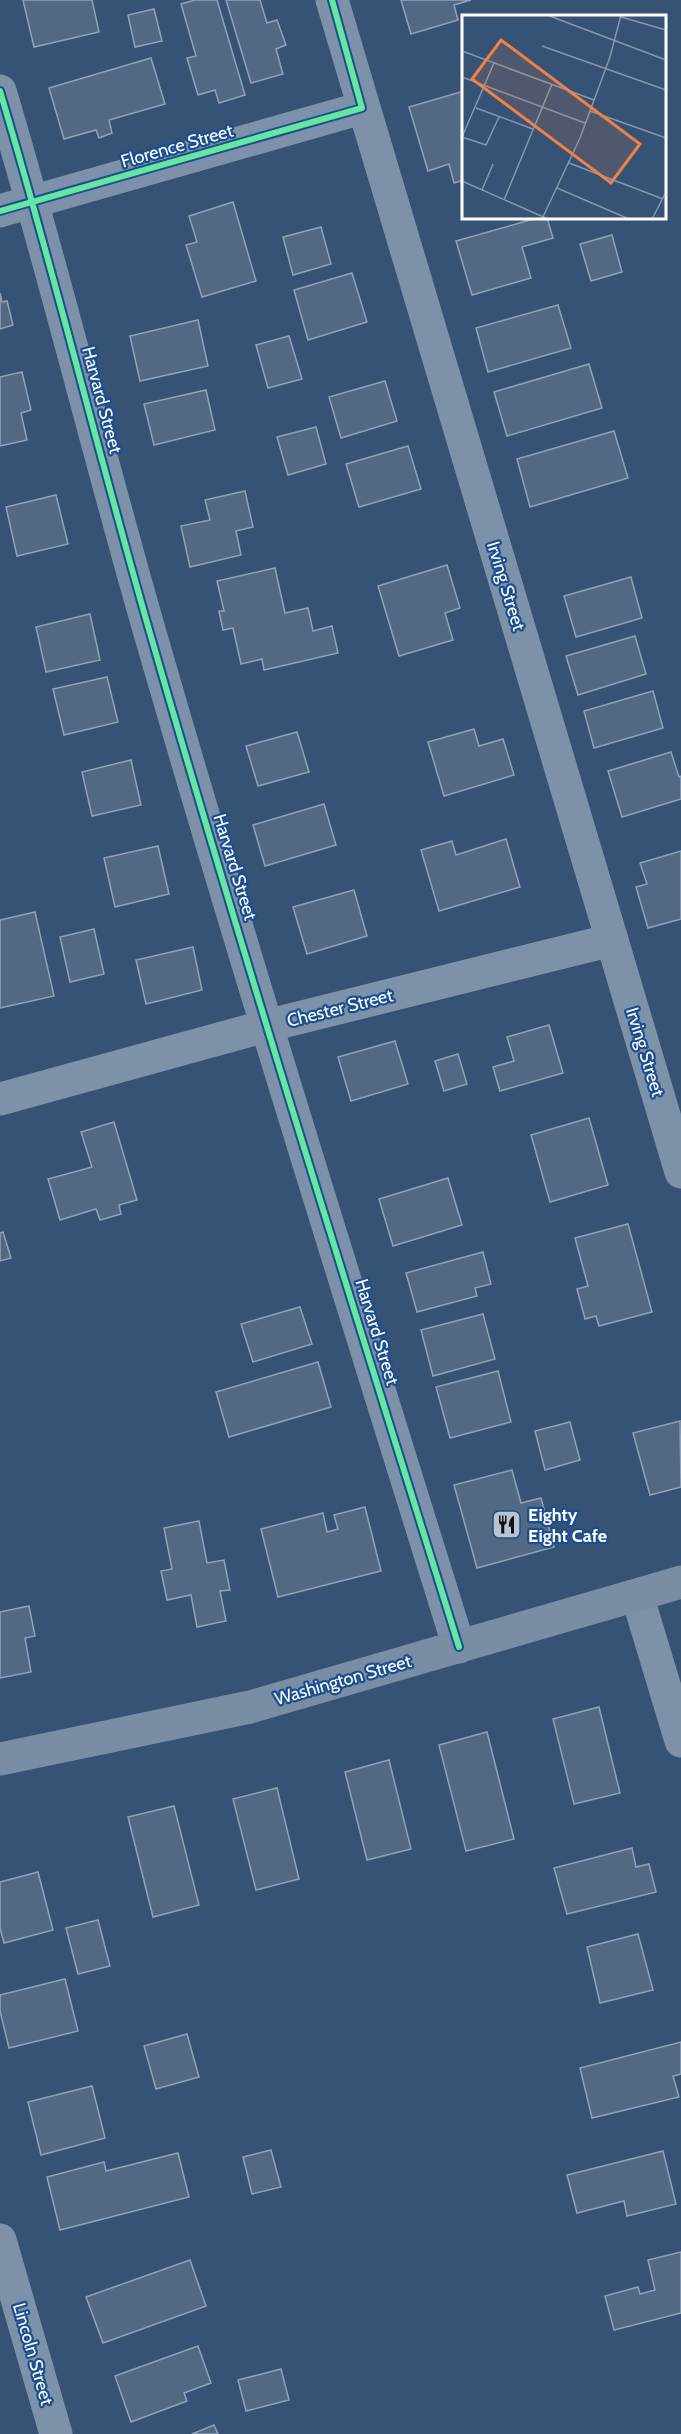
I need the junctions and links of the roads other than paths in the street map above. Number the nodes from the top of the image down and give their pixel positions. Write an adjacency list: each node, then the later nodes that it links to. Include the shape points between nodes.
1 (332, 0): 3 (street, Irving Street)
2 (0, 91): 4 (street, Harvard Street)
3 (362, 108): 4 (street, Florence Street); 6 (street, Irving Street)
4 (34, 202): 5 (street, Florence Street); 7 (street, Harvard Street, via 149,629)
5 (0, 211)
6 (612, 940): 7 (street, Chester Street); 9 (street, Irving Street)
7 (266, 1026): 8 (street, Chester Street); 12 (street, Harvard Street)
8 (0, 1099)
9 (681, 1172)
10 (681, 1582): 11 (main road, Washington Street)
11 (638, 1595): 12 (main road, Washington Street); 13 (street)
12 (459, 1647): 14 (main road, Washington Street, via 250,1707)
13 (681, 1741)
14 (0, 1759)
15 (0, 2240): 16 (street, Lincoln Street)
16 (56, 2434)

